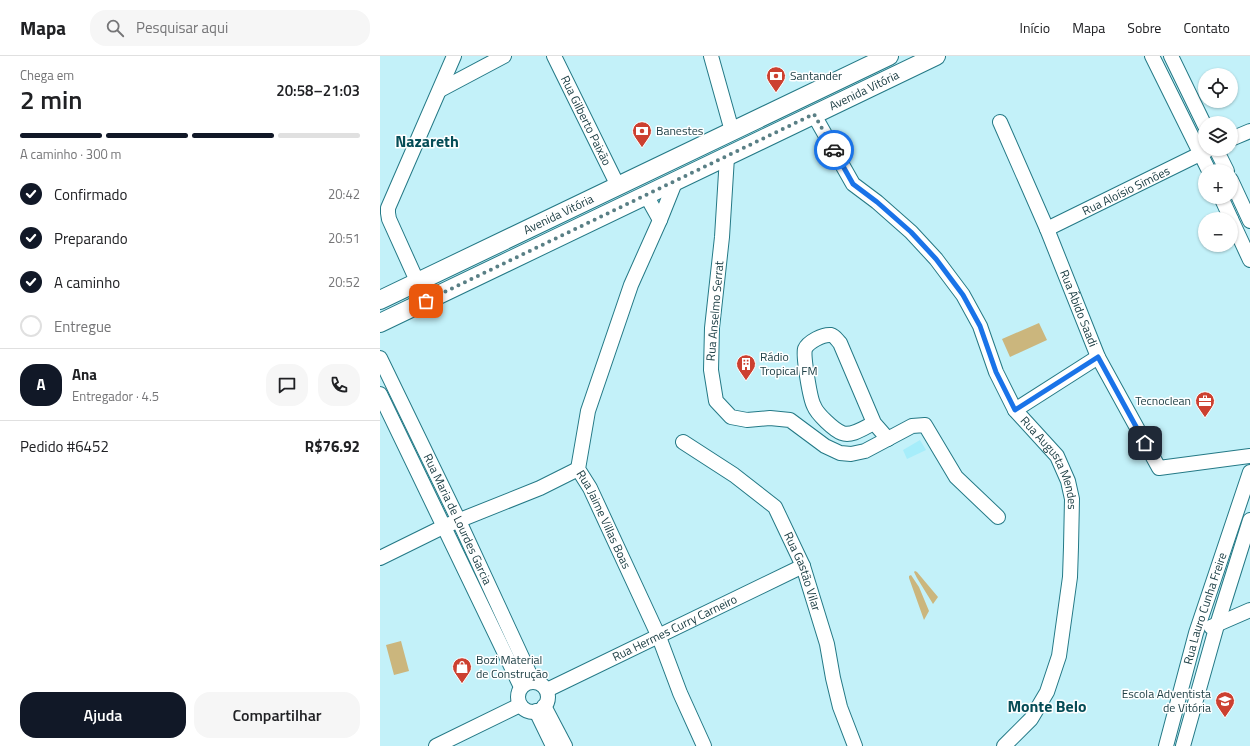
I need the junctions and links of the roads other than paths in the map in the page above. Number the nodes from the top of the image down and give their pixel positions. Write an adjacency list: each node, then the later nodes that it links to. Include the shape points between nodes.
1 (454, 56): 9 (street)
2 (504, 56): 9 (street)
3 (554, 56): 21 (street, Rua Gilberto Paixão)
4 (711, 56): 14 (street)
5 (889, 56): 14 (main road, Avenida Vitória)
6 (936, 56): 10 (main road, Avenida Vitória)
7 (1152, 56): 16 (street)
8 (1171, 56): 11 (street)
9 (440, 90): 29 (street, via 388,208 389,219)
10 (814, 114): 18 (main road, Avenida Vitória); 36 (street, Rua Augusta Mendes, via 853,184 911,232 936,259 963,295 980,326 996,372)
11 (1200, 116)
12 (1000, 122): 26 (street, Rua Ábido Saadi)
13 (1250, 130): 15 (street)
14 (732, 131): 19 (main road, via 730,149); 21 (main road, Avenida Vitória)
15 (1238, 136)
16 (1198, 137)
17 (1198, 155): 26 (street, Rua Aloísio Simões)
18 (727, 156): 19 (main road, Avenida Vitória); 38 (street, Rua Anselmo Serrat, via 722,237 712,328 711,370 716,401 731,417 747,420 790,420 825,446 840,453 865,451)
19 (708, 166): 20 (main road, Avenida Vitória)
20 (676, 180): 23 (main road, Avenida Vitória); 24 (street, Rua Jaime Villas Boas)
21 (618, 186): 29 (main road, Avenida Vitória)
22 (1238, 195): 25 (street)
23 (646, 196): 24 (street); 31 (main road, Avenida Vitória)
24 (660, 220): 41 (street, Rua Jaime Villas Boas, via 631,285 608,348 588,411)
25 (1250, 221)
26 (1048, 232): 33 (street, Rua Ábido Saadi)
27 (1238, 234): 28 (street)
28 (1250, 260)
29 (418, 282): 30 (main road, Avenida Vitória); 31 (street)
30 (380, 300)
31 (426, 301): 32 (main road, Avenida Vitória)
32 (380, 323)
33 (1098, 357): 36 (street); 40 (street, Rua Ábido Saadi, via 1159,468)
34 (380, 358): 45 (street, Rua Maria de Lourdes Garcia)
35 (380, 394): 46 (street, Rua Maria de Lourdes Garcia)
36 (1015, 410): 62 (street, Rua Augusta Mendes, via 1057,456 1068,481 1072,499 1071,547 1070,577 1059,656 1047,692 1031,719)
37 (874, 423): 37 (street, via 840,343 830,335 824,335 808,343 805,350 806,367 813,406 818,413 843,434 853,433); 38 (street)
38 (888, 439): 43 (street, Rua Anselmo Serrat, via 912,426 925,425 956,477)
39 (683, 442): 48 (street, Rua Gastão Vilar, via 734,475 775,507)
40 (1250, 456)
41 (578, 469): 45 (street, via 540,488); 52 (street, Rua Jaime Villas Boas, via 590,488)
42 (1250, 472): 51 (street, Rua Lauro Cunha Freire)
43 (998, 517)
44 (1250, 520): 50 (street, Rua Lauro Cunha Freire)
45 (459, 521): 46 (street); 53 (street, Rua Maria de Lourdes Garcia)
46 (445, 526): 47 (street); 53 (street, Rua Maria de Lourdes Garcia)
47 (380, 558)
48 (803, 566): 52 (street, Rua Hermes Curry Carneiro); 61 (street, Rua Gastão Vilar, via 827,644 840,707)
49 (1250, 610): 50 (street)
50 (1217, 625): 51 (street); 64 (street, Rua Lauro Cunha Freire)
51 (1196, 633): 63 (street, Rua Lauro Cunha Freire)
52 (659, 636): 54 (street, Rua Hermes Curry Carneiro); 60 (street, Rua Jaime Villas Boas, via 680,693)
53 (527, 684): 54 (street, via 540,683); 55 (street, via 518,690 517,701)
54 (547, 690): 56 (street, via 548,701)
55 (520, 705): 56 (street, via 530,712); 57 (street)
56 (540, 709): 58 (street); 59 (street)
57 (436, 746)
58 (553, 746)
59 (565, 746)
60 (704, 746)
61 (855, 746)
62 (1004, 746)
63 (1166, 746)
64 (1183, 746)

